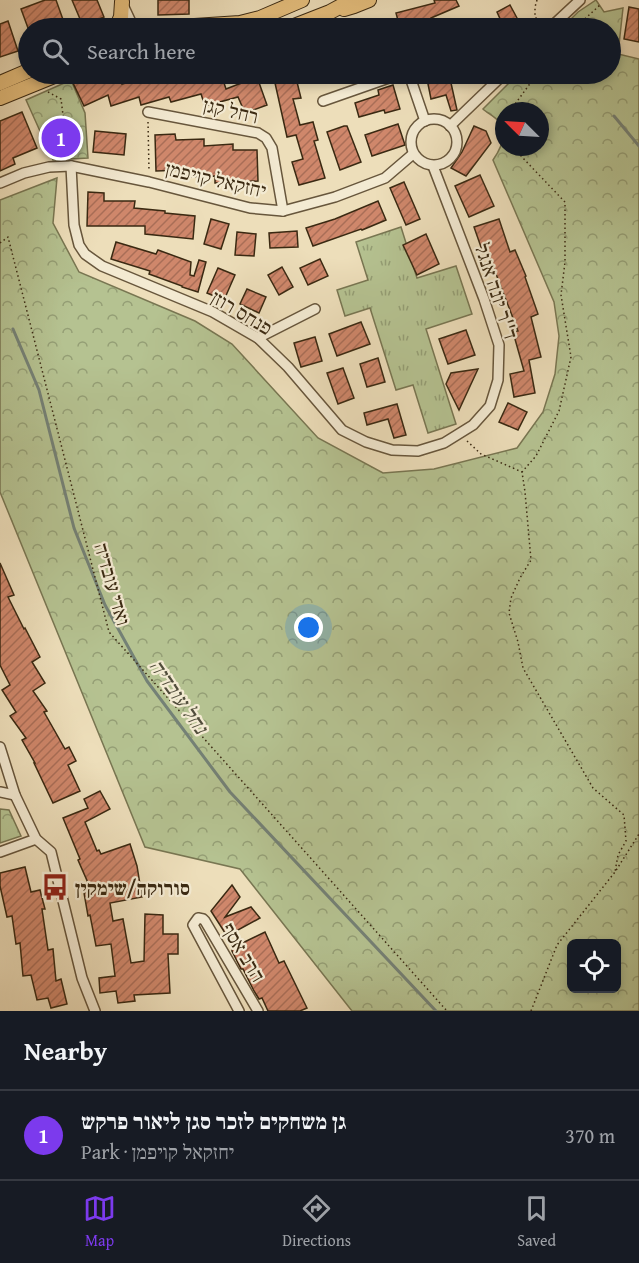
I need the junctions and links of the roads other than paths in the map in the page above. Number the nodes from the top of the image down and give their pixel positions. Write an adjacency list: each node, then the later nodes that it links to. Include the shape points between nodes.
1 (302, 0): 9 (main road)
2 (352, 0): 6 (main road)
3 (369, 0): 6 (main road)
4 (580, 0): 11 (street)
5 (121, 1): 7 (main road); 8 (street)
6 (330, 12): 10 (main road)
7 (121, 18)
8 (129, 18)
9 (260, 18)
10 (314, 18)
11 (559, 18)
12 (18, 75): 13 (main road)
13 (0, 83)
14 (34, 84): 18 (main road)
15 (371, 84): 19 (street)
16 (412, 84): 21 (street)
17 (494, 84): 22 (street)
18 (0, 98)
19 (323, 101)
20 (148, 112): 27 (street, רחל קגן, via 258,133 266,138 272,148)
21 (425, 121): 22 (street, via 438,119); 23 (street, via 413,131)
22 (450, 126): 25 (street, via 457,148 448,161)
23 (413, 154): 25 (street); 27 (street, יחזקאל קויפמן, via 385,178)
24 (71, 166): 26 (street, יחזקאל קויפמן, via 49,167); 27 (street, יחזקאל קויפמן, via 250,208); 29 (street, פנחס רוזן, via 74,225 85,254 102,266 213,312)
25 (433, 166): 30 (street, ד''ר יונה אנגל, via 499,345 498,380 490,406)
26 (0, 183)
27 (283, 211)
28 (315, 309): 29 (street)
29 (258, 338): 30 (street, פנחס רוזן, via 342,430 366,442 392,450 418,451 444,443)
30 (473, 425)
31 (0, 752): 33 (street)
32 (0, 792): 33 (street)
33 (15, 795): 34 (street)
34 (36, 839): 35 (street); 36 (street, via 51,852 82,978)
35 (0, 852)
36 (95, 1011)
37 (239, 1011): 38 (street, הרב אסף, via 194,925 200,917)
38 (258, 1011)

